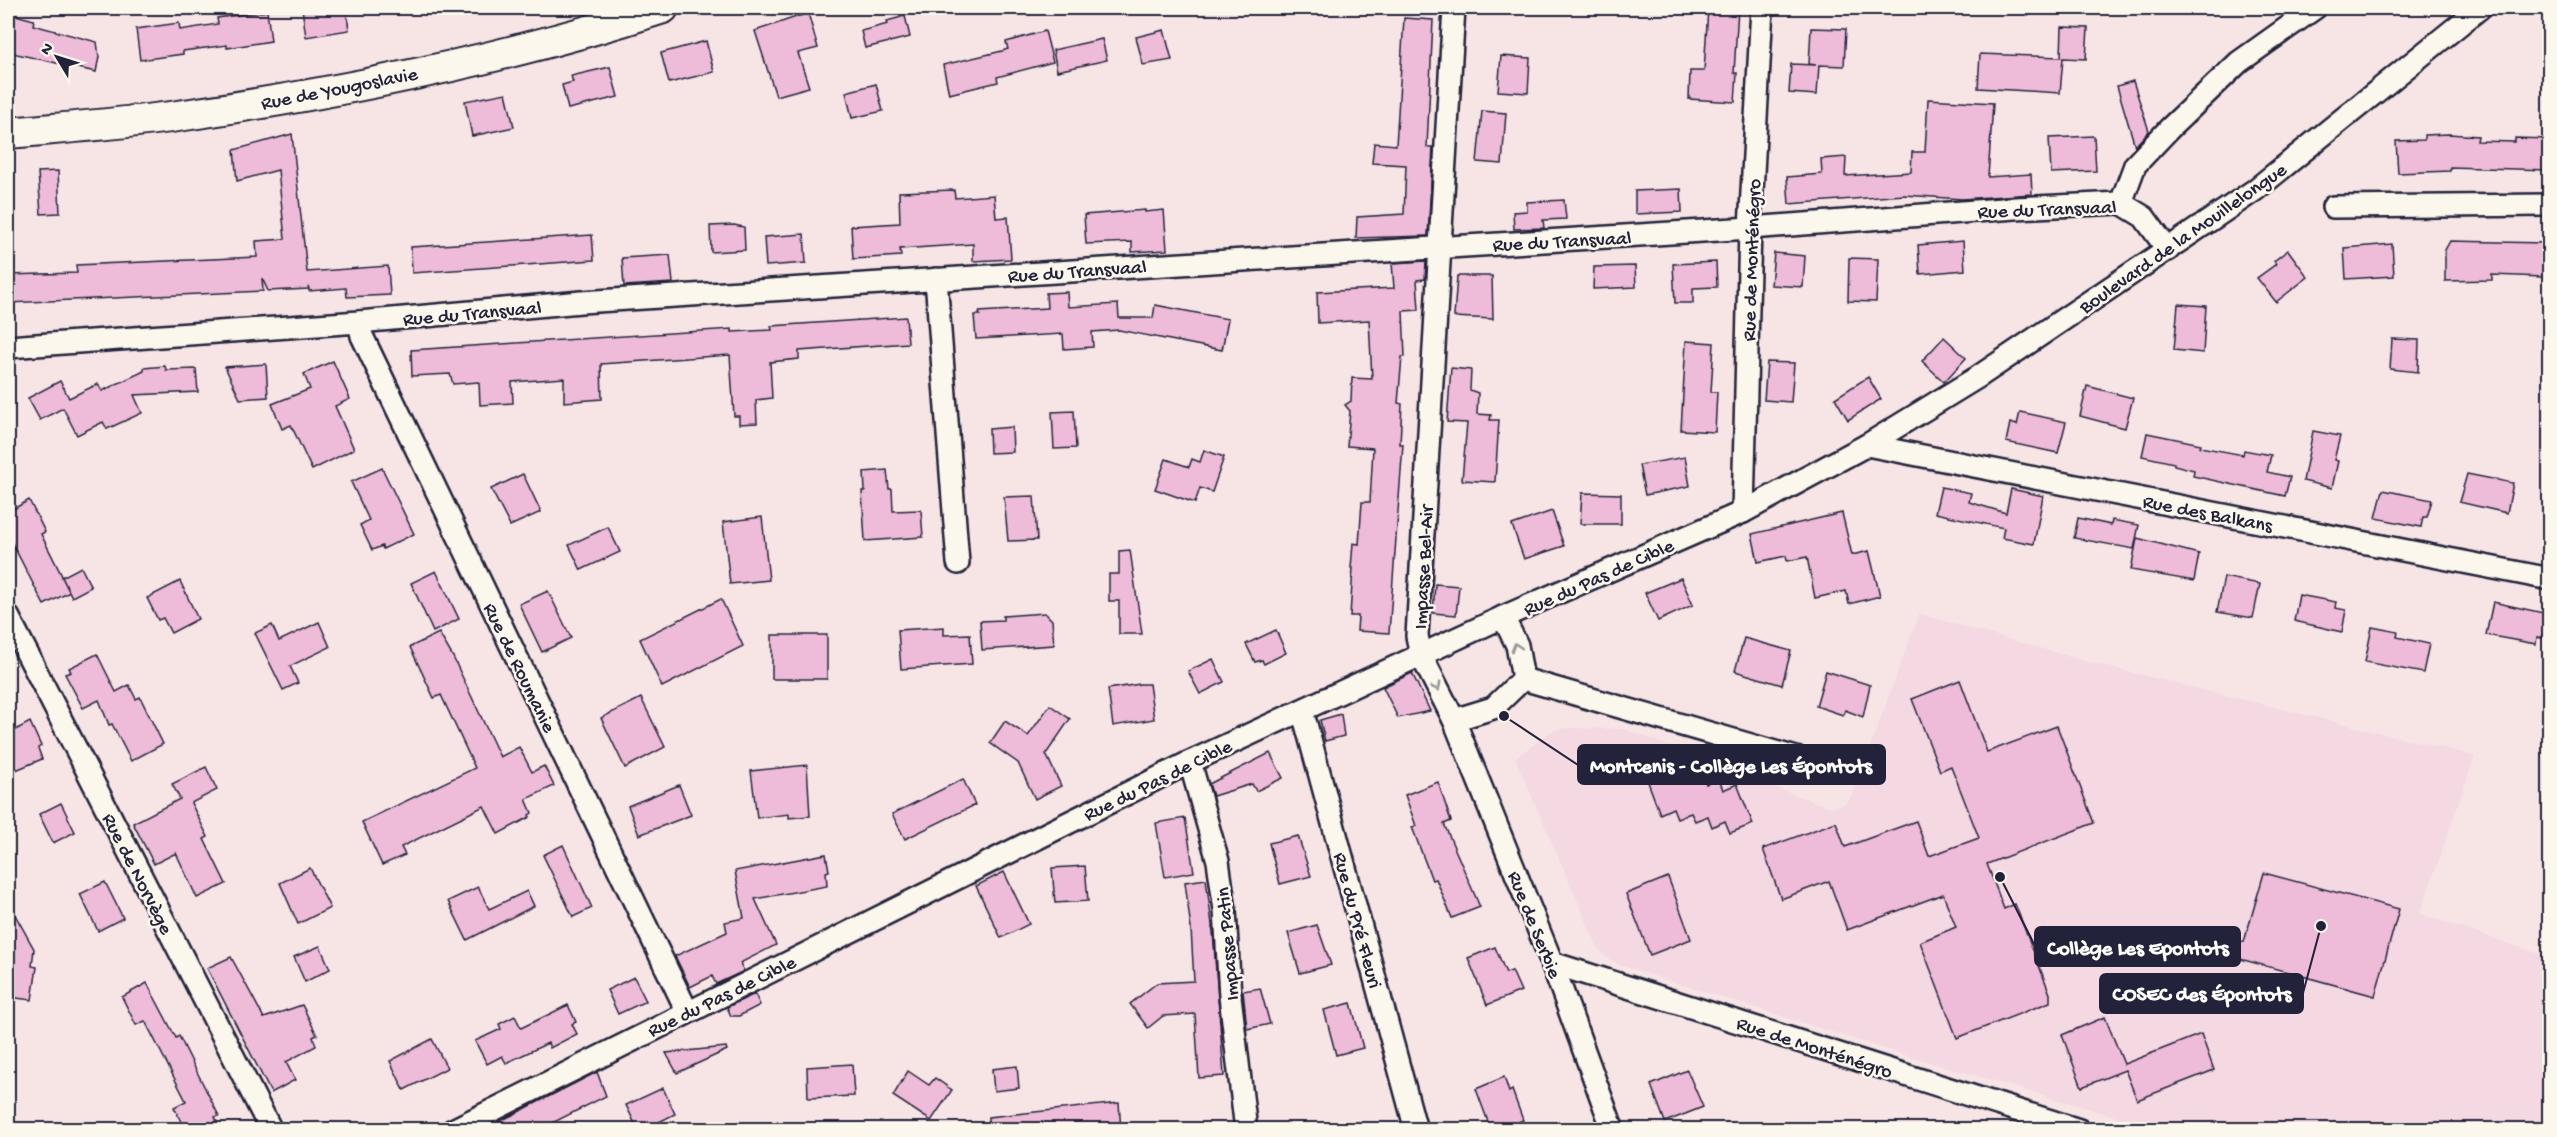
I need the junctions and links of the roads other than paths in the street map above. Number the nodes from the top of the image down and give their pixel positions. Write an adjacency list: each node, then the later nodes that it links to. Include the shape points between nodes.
1 (663, 8): 6 (main road, Rue de Yougoslavie, via 484,58 358,84 170,117)
2 (1454, 8): 11 (street, Impasse Bel-Air)
3 (1762, 8): 10 (street, Rue de Monténégro)
4 (2315, 8): 7 (street, via 2239,62 2170,128 2134,165)
5 (2480, 8): 12 (street, Boulevard de la Mouillelongue, via 2255,190)
6 (8, 133)
7 (2121, 203): 10 (street, Rue du Transvaal, via 2015,207); 12 (street, Rue du Transvaal, via 2144,217)
8 (2550, 205): 9 (street)
9 (2333, 207)
10 (1750, 228): 11 (street, Rue du Transvaal); 17 (street, Rue de Monténégro)
11 (1441, 247): 13 (street, Rue du Transvaal); 22 (street, Impasse Bel-Air, via 1417,636)
12 (2168, 250): 16 (street, Boulevard de la Mouillelongue)
13 (936, 279): 14 (street, Rue du Transvaal, via 580,302); 18 (street)
14 (359, 322): 15 (street, Rue du Transvaal); 29 (street, Rue de Roumanie, via 362,336)
15 (8, 347)
16 (1868, 445): 17 (street, Rue du Pas de Cible); 19 (street, Rue des Balkans)
17 (1743, 512): 21 (street, Rue du Pas de Cible)
18 (958, 563)
19 (2550, 579)
20 (8, 616): 30 (street, Rue de Norvège)
21 (1503, 617): 22 (street, Rue du Pas de Cible); 23 (street, one-way to 21, via 1516,645)
22 (1421, 655): 24 (street, Rue du Pas de Cible); 25 (street, Impasse Bel-Air, one-way to 25)
23 (1523, 679): 25 (street, via 1494,708); 27 (street)
24 (1300, 711): 26 (street, Rue du Pas de Cible); 33 (street, Rue du Pré Fleuri)
25 (1454, 720): 28 (street, Rue de Serbie)
26 (1190, 762): 29 (street, Rue du Pas de Cible); 32 (street, Impasse Patin, via 1220,871)
27 (1827, 767)
28 (1552, 963): 34 (street, Rue de Serbie); 35 (street, Rue de Monténégro)
29 (687, 1011): 31 (street, Rue du Pas de Cible)
30 (271, 1130)
31 (453, 1130)
32 (1246, 1130)
33 (1416, 1130)
34 (1613, 1130)
35 (2079, 1130)

